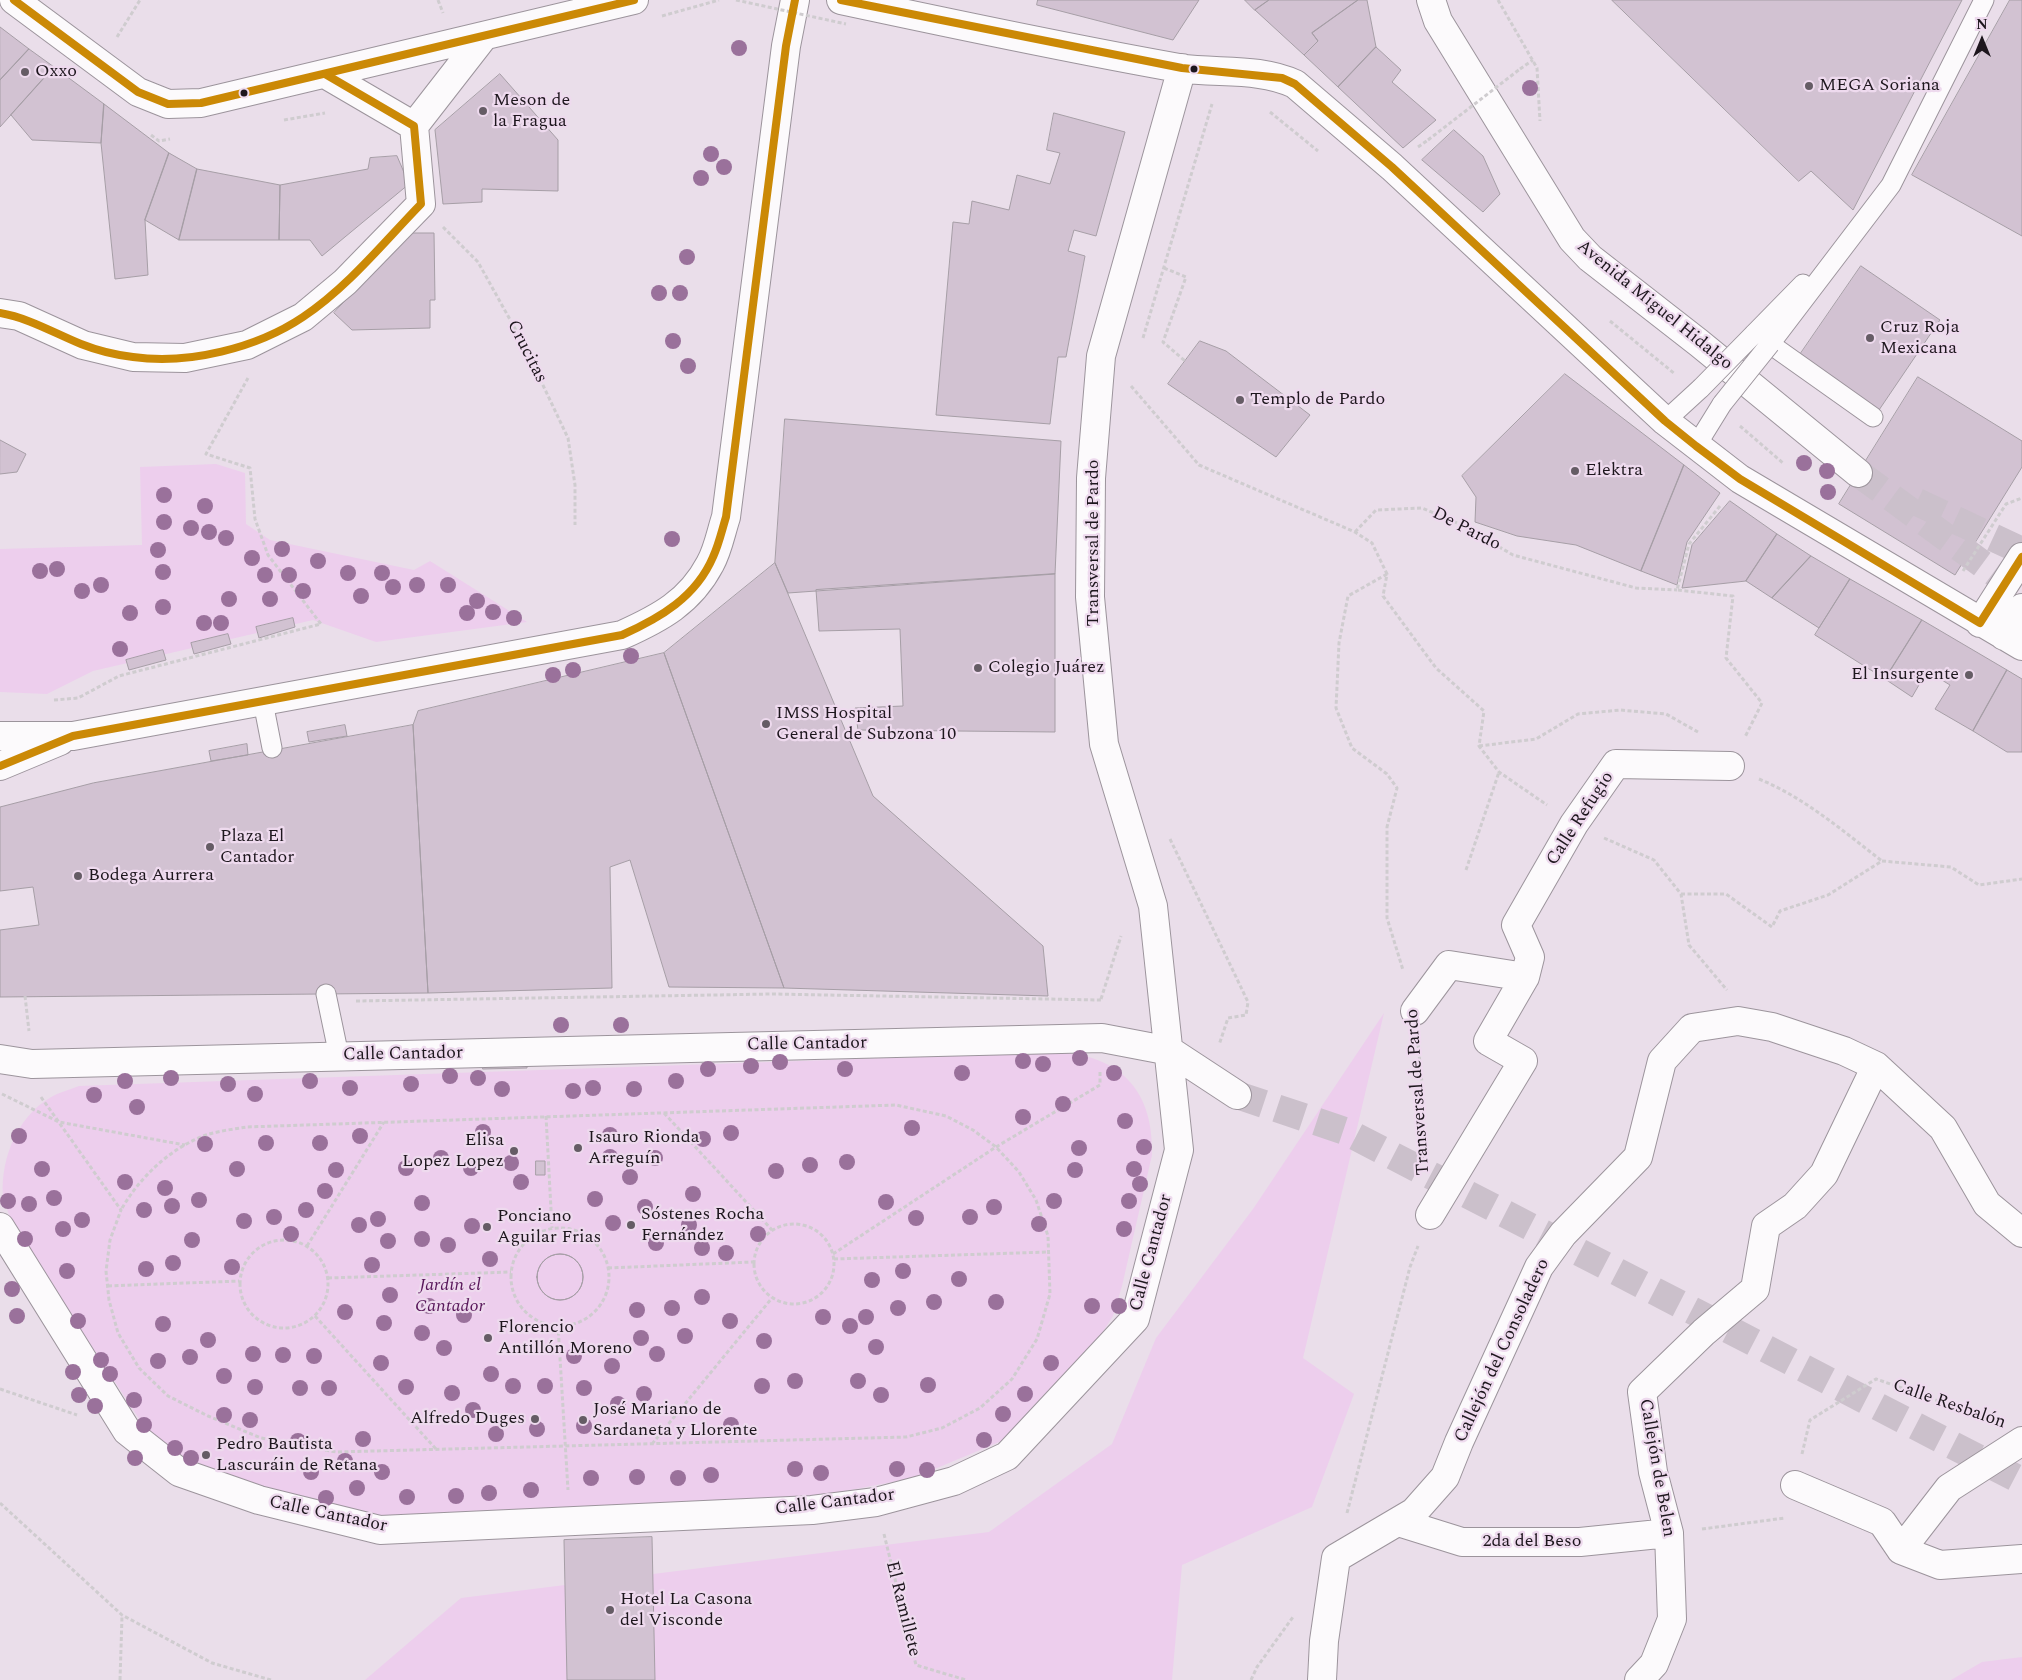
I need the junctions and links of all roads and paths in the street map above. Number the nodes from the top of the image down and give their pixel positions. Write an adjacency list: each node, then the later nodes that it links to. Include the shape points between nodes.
1 (14, 0): 14 (street, via 138,92 168,104 201,103)
2 (140, 0): 11 (path)
3 (634, 0): 10 (street)
4 (736, 0): 9 (path, bridge)
5 (795, 0): 46 (street, via 786,46 726,517 711,564 685,599 660,618 622,635)
6 (1432, 0): 33 (street, Avenida Miguel Hidalgo, via 1438,21 1572,239 1590,258)
7 (1498, 0): 12 (path)
8 (1984, 0): 20 (lane, via 1891,185)
9 (846, 9): 13 (street)
10 (484, 36): 14 (street); 16 (street)
11 (117, 38)
12 (1533, 60): 17 (path, via 1537,68); 18 (path, bridge)
13 (1182, 68): 30 (street, via 1267,75 1295,84 1392,167); 64 (street, Transversal de Pardo, via 1101,356 1091,488 1090,597 1104,744 1153,906)
14 (325, 74): 16 (street)
15 (1212, 103): 21 (path)
16 (414, 126): 19 (street)
17 (1541, 131)
18 (1428, 140)
19 (421, 204): 25 (street, via 345,282 303,317); 36 (path, Crucitas, via 478,262 524,343 568,438 575,485)
20 (1860, 227): 24 (lane); 30 (lane, bridge)
21 (1164, 268): 23 (path); 26 (path, via 1186,277 1163,342)
22 (0, 313): 25 (street, via 19,316 84,345 133,357 184,358)
23 (1143, 339)
24 (1770, 344): 28 (lane, bridge); 29 (lane)
25 (247, 345): 45 (path, via 253,369 206,454 250,468 255,519 268,555 321,624 119,676 78,698)
26 (1185, 361)
27 (1127, 392): 37 (path, via 1129,383 1200,465)
28 (1720, 406): 31 (lane); 32 (path)
29 (1873, 417)
30 (1665, 421): 31 (street)
31 (1696, 446): 43 (street, via 1740,479)
32 (1786, 466)
33 (1858, 473)
34 (2022, 498): 40 (path, via 2006,504)
35 (1721, 506): 41 (path, via 1690,544)
36 (574, 525)
37 (1355, 532): 39 (path, via 1372,543); 41 (path, De Pardo, via 1376,510 1422,508 1462,525 1513,555 1636,588)
38 (2022, 557): 43 (street)
39 (1387, 574): 52 (path, via 1383,596 1436,668 1484,711 1479,746); 62 (path, Transversal de Pardo, via 1348,596 1338,643 1336,708 1352,748 1387,774 1397,788 1387,827 1387,918)
40 (1961, 574)
41 (1677, 590): 51 (path, De Pardo, via 1733,596 1726,658 1762,703)
42 (2022, 608): 44 (street)
43 (1980, 622): 44 (street)
44 (2013, 641)
45 (51, 701)
46 (263, 702): 48 (street); 49 (lane)
47 (0, 736): 48 (street)
48 (73, 736): 50 (street)
49 (272, 748)
50 (0, 766)
51 (1730, 766): 53 (street, Calle Refugio, via 1616,764)
52 (1499, 772): 53 (path); 55 (path)
53 (1574, 824): 57 (path, via 1654,860); 58 (street, Calle Refugio, via 1516,925 1530,957)
54 (1168, 835): 68 (path, via 1248,1002 1246,1015 1228,1018)
55 (1466, 870)
56 (2022, 879): 57 (path, via 1979,885 1951,867 1882,861 1828,895 1780,911 1772,927 1726,894)
57 (1681, 894): 63 (path, via 1689,945 1731,995)
58 (1525, 977): 62 (street, via 1449,964); 79 (street, Calle Refugio, via 1488,1041 1523,1061)
59 (326, 994): 65 (lane)
60 (26, 996): 61 (path)
61 (28, 1007)
62 (1416, 1011): 79 (path, Transversal de Pardo, via 1422,1083 1420,1150)
63 (1738, 1021): 67 (street, Callejón del Consoladero, via 1772,1027 1844,1051); 109 (street, Callejón del Consoladero, via 1692,1028 1662,1060 1638,1157 1562,1234 1539,1267 1445,1477 1414,1512)
64 (1170, 1051): 65 (street, Calle Cantador, via 1102,1038); 68 (street); 106 (street, Calle Cantador, via 1179,1150 1135,1319 1007,1456 954,1481)
65 (339, 1056): 66 (street, Calle Cantador, via 32,1064)
66 (0, 1059)
67 (1876, 1066): 83 (street, Callejón del Consoladero, via 1943,1128 1987,1204); 110 (street, Callejón de Belen, via 1824,1174 1795,1206 1766,1226 1755,1289 1704,1332 1642,1392 1653,1472)
68 (1209, 1077): 71 (street)
69 (0, 1093): 74 (path)
70 (38, 1094): 74 (path)
71 (1237, 1095)
72 (664, 1112): 73 (path); 77 (path, via 896,1105 946,1116); 82 (path)
73 (546, 1116): 75 (path); 81 (path)
74 (59, 1122): 76 (path); 78 (path)
75 (384, 1122): 76 (path, via 247,1127 205,1135); 84 (path)
76 (186, 1146): 78 (path, via 168,1155 132,1191)
77 (996, 1147): 85 (path, via 1019,1172 1036,1200 1048,1236); 86 (path)
78 (121, 1210): 93 (path, via 110,1240 106,1271)
79 (1430, 1215): 112 (path, Transversal de Pardo, via 1410,1267)
80 (0, 1227): 100 (street, Calle Cantador)
81 (552, 1228): 89 (path, via 582,1232 603,1253); 90 (path, via 524,1242 515,1256)
82 (772, 1230): 86 (path, via 793,1223 807,1226 819,1232); 88 (path, via 760,1242)
83 (2022, 1233)
84 (307, 1246): 91 (path, via 318,1255); 92 (path, via 292,1240 276,1240 262,1245 250,1255)
85 (1048, 1252): 87 (path); 102 (path, via 1050,1294 1037,1339 1012,1379 980,1408 942,1428 906,1437)
86 (833, 1254): 87 (path)
87 (834, 1259): 94 (path, via 830,1281 811,1300 798,1304)
88 (753, 1262): 89 (path); 94 (path, via 756,1278)
89 (608, 1268): 96 (path, via 609,1282 598,1308 573,1324)
90 (511, 1272): 91 (path); 96 (path, via 511,1288 523,1308 542,1322)
91 (328, 1278): 95 (path, via 328,1294)
92 (238, 1281): 93 (path); 95 (path, via 241,1298 259,1322 273,1328 288,1328 303,1325)
93 (108, 1286): 104 (path, via 118,1333 139,1368 168,1396 208,1416 261,1438 336,1452)
94 (772, 1298): 102 (path)
95 (315, 1316): 104 (path)
96 (558, 1326): 103 (path)
97 (1876, 1379): 99 (path, Calle Resbalón)
98 (0, 1390): 100 (path)
99 (1994, 1421)
100 (127, 1431): 108 (street, Calle Cantador, via 179,1472 259,1500 380,1530)
101 (2022, 1441): 111 (street, via 1948,1488)
102 (652, 1444): 103 (path)
103 (565, 1446): 104 (path); 108 (path)
104 (436, 1449)
105 (1795, 1485): 111 (street, via 1882,1522)
106 (876, 1502): 108 (street, Calle Cantador, via 812,1510); 117 (path, El Ramillete, via 916,1665)
107 (1, 1506): 114 (path)
108 (570, 1521)
109 (1398, 1522): 110 (street, 2da del Beso, via 1462,1542 1580,1542); 112 (street, Callejón del Consoladero)
110 (1669, 1533): 119 (street, Callejón de Belen, via 1672,1619 1654,1664)
111 (1901, 1550): 113 (street, via 1940,1565)
112 (1336, 1558): 118 (street)
113 (2022, 1559)
114 (122, 1615): 115 (path); 116 (path, via 212,1663)
115 (120, 1680)
116 (271, 1680)
117 (966, 1680)
118 (1322, 1680)
119 (1639, 1680)

